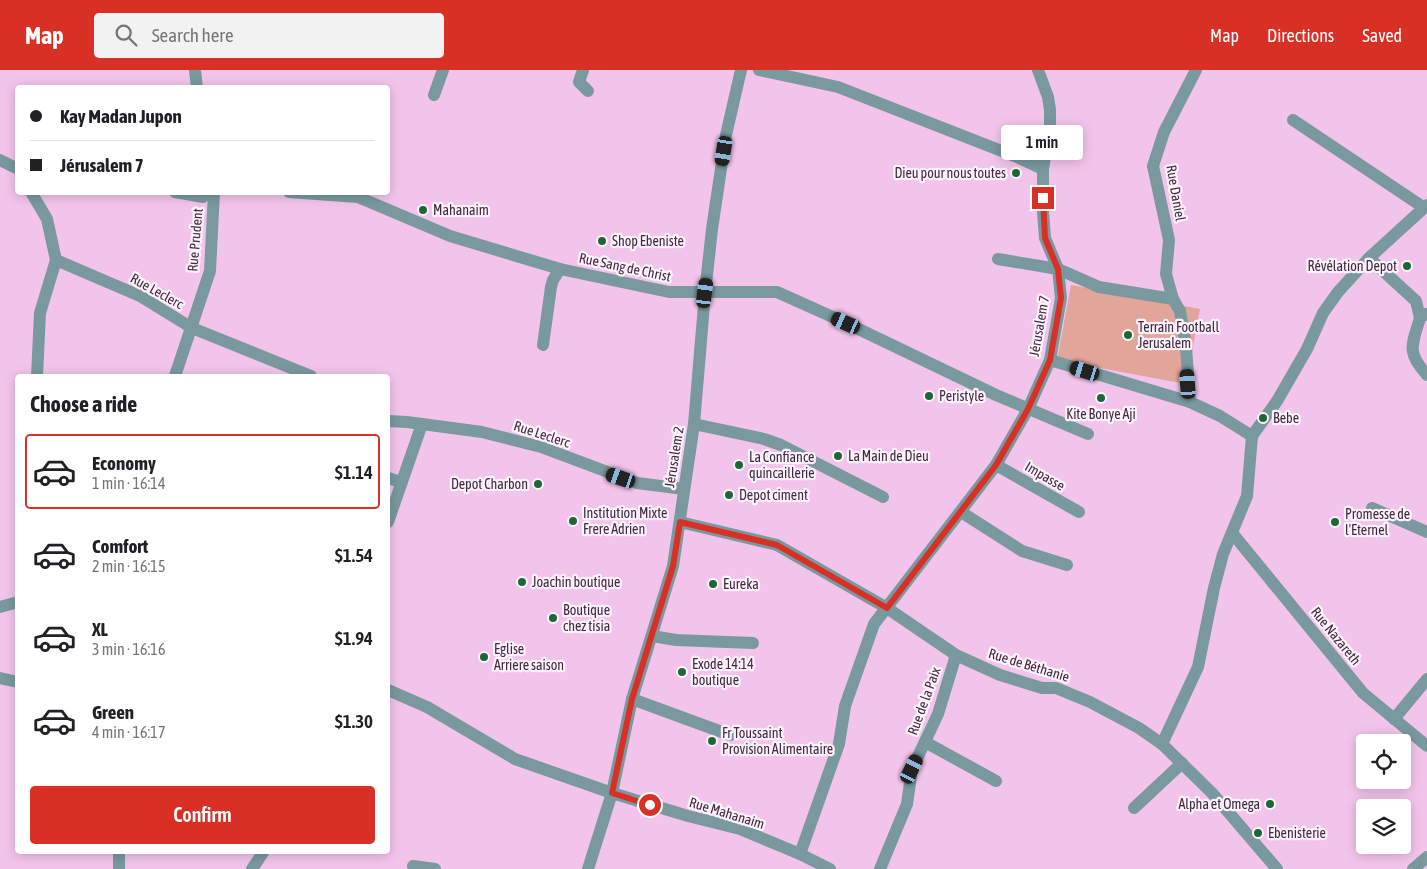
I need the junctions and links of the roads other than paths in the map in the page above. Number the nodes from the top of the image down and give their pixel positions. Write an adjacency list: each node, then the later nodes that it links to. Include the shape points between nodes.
1 (195, 70): 8 (street)
2 (443, 70): 10 (street)
3 (583, 70): 9 (street, via 579,82)
4 (741, 70): 26 (street, Jérusalem 2, via 726,135)
5 (759, 70): 14 (street, via 838,87)
6 (1038, 70): 14 (street, Jérusalem 7, via 1050,110)
7 (1196, 70): 27 (street, Rue Daniel, via 1164,132 1153,166 1169,240 1166,274)
8 (198, 85)
9 (588, 91)
10 (434, 95)
11 (1293, 120): 20 (street)
12 (0, 160): 13 (street)
13 (15, 168)
14 (1043, 169): 25 (street, Jérusalem 7, via 1045,238)
15 (33, 195): 23 (street, via 47,219)
16 (192, 195): 17 (street)
17 (205, 195)
18 (214, 195): 29 (street, Rue Prudent, via 210,271)
19 (330, 195): 24 (street, Rue Sang de Christ, via 358,197 450,236)
20 (1425, 206): 21 (street)
21 (1369, 258): 28 (street, via 1416,301); 42 (street, via 1323,313 1277,401)
22 (998, 259): 25 (street)
23 (56, 260): 29 (street, Rue Leclerc, via 140,296); 32 (street, via 40,313)
24 (560, 269): 26 (street, Rue Sang de Christ, via 669,292); 30 (street, via 551,287)
25 (1058, 269): 27 (street, via 1099,287); 31 (street, Jérusalem 7, via 1061,298)
26 (705, 293): 37 (street, Rue Sang de Christ, via 777,292); 40 (street, Jérusalem 2)
27 (1174, 299): 36 (street, Rue Daniel, via 1183,329)
28 (1424, 316): 35 (street, via 1412,346 1417,364)
29 (192, 328): 33 (street, Rue Prudent); 34 (street, Rue Leclerc)
30 (543, 344)
31 (1050, 360): 36 (street); 37 (street, Jérusalem 7)
32 (37, 374)
33 (176, 374)
34 (306, 374)
35 (1427, 375)
36 (1190, 402): 42 (street)
37 (1028, 409): 41 (street, Rue Sang de Christ); 43 (street, Jérusalem 7)
38 (390, 421): 39 (street, Rue Leclerc)
39 (422, 424): 45 (street); 46 (street, Rue Leclerc, via 482,432 541,447 637,483)
40 (694, 424): 46 (street, Jérusalem 2); 47 (street, via 781,445)
41 (1088, 434)
42 (1252, 436): 54 (street, via 1248,496)
43 (996, 465): 49 (street, Jérusalem 7); 50 (street, Impasse)
44 (390, 479): 45 (street)
45 (401, 482): 51 (street)
46 (684, 488): 52 (street, Jérusalem 2)
47 (883, 497)
48 (1372, 508): 53 (street)
49 (961, 512): 55 (street, via 1022,551); 58 (street, Jérusalem 7)
50 (1079, 512)
51 (390, 516)
52 (680, 522): 58 (street, Rue de Béthanie, via 777,545); 59 (street, Jérusalem 2, via 673,566)
53 (1427, 532)
54 (1233, 534): 67 (street, Rue Nazareth, via 1363,693); 70 (street, via 1223,554 1198,666)
55 (1067, 565)
56 (15, 603): 57 (street)
57 (0, 607)
58 (887, 608): 61 (street, Rue de Béthanie); 78 (street, Jérusalem 7, via 874,624 862,655 845,706 839,744)
59 (652, 636): 60 (street); 66 (street, Jérusalem 2)
60 (753, 643)
61 (956, 655): 69 (street, Rue de la Paix, via 938,714); 70 (street, Rue de Béthanie, via 1000,675 1042,688 1056,688 1090,702)
62 (0, 678): 64 (street)
63 (1427, 679): 67 (street)
64 (15, 681)
65 (390, 691): 74 (street, Rue Mahanaim, via 427,707 516,759)
66 (632, 699): 68 (street); 74 (street, Jérusalem 2)
67 (1394, 719): 71 (street, Rue Nazareth)
68 (730, 735)
69 (925, 742): 73 (street); 86 (street, Rue de la Paix, via 912,769 906,804)
70 (1162, 744): 72 (street, Rue de Béthanie)
71 (1427, 746)
72 (1182, 763): 75 (street); 87 (street, Rue de Béthanie)
73 (996, 781)
74 (612, 793): 78 (street, Rue Mahanaim, via 740,830); 84 (street, Jérusalem 2)
75 (1134, 808)
76 (119, 854): 81 (street)
77 (262, 854): 82 (street)
78 (800, 854): 85 (street, Rue Mahanaim)
79 (1427, 857): 88 (street)
80 (413, 866): 83 (street)
81 (119, 869)
82 (252, 869)
83 (435, 869)
84 (588, 869)
85 (830, 869)
86 (880, 869)
87 (1277, 869)
88 (1413, 869)

